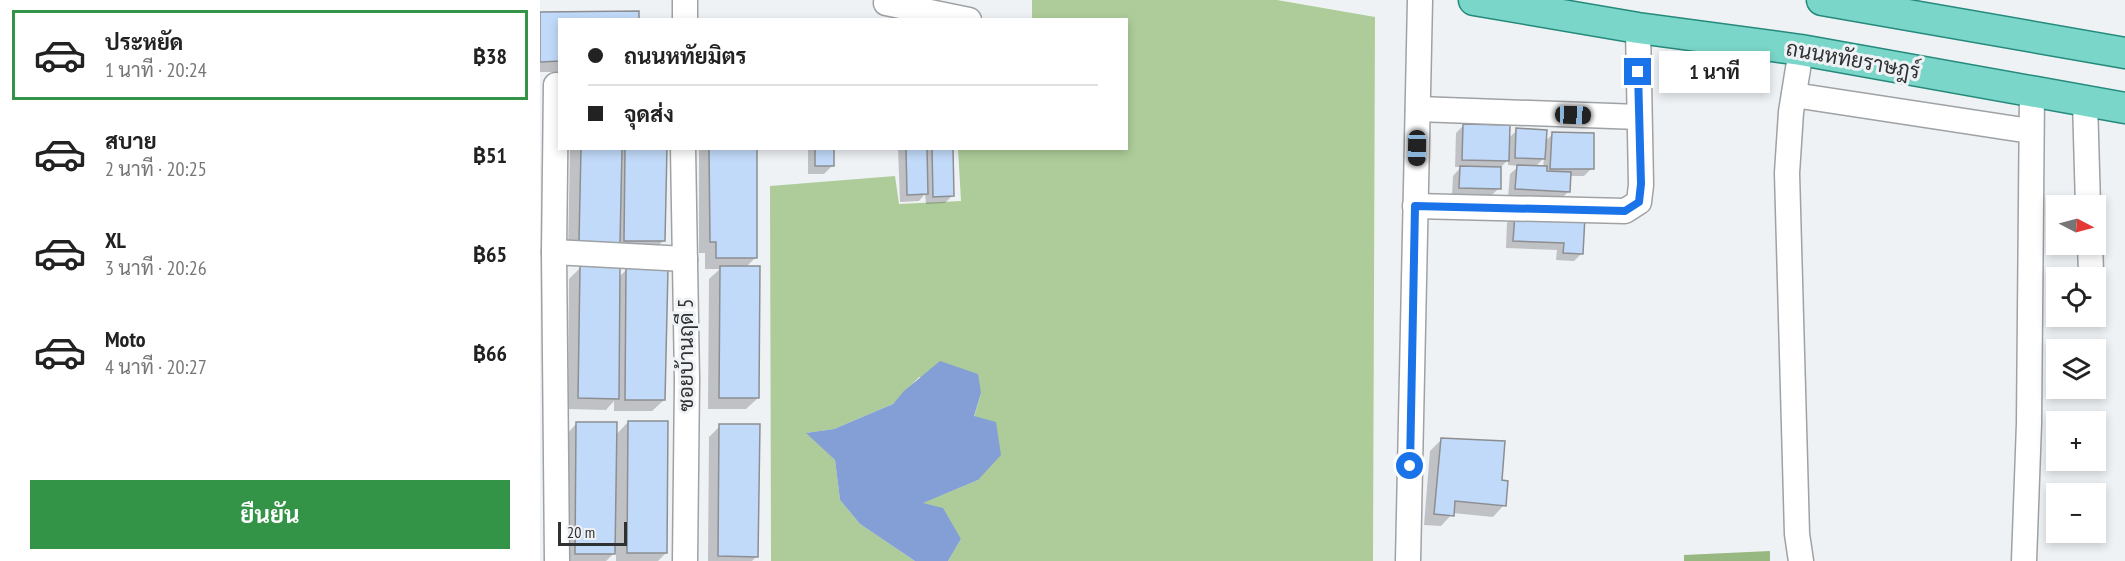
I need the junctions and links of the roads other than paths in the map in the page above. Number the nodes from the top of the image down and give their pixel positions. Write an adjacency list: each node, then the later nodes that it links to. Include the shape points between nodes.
1 (685, 0): 7 (street)
2 (1420, 0): 17 (street)
3 (1474, 0): 9 (main road, ถนนหทัยราษฎร์)
4 (1822, 0): 5 (main road)
5 (1883, 5): 11 (main road)
6 (885, 7): 8 (street)
7 (685, 18)
8 (956, 18)
9 (1638, 28): 10 (main road, ถนนหทัยราษฎร์); 18 (street)
10 (1801, 50): 13 (main road, ถนนหทัยราษฎร์); 14 (street)
11 (2125, 52)
12 (552, 85): 23 (street)
13 (2032, 92): 15 (main road, ถนนหทัยราษฎร์); 19 (street)
14 (1794, 95): 19 (street); 28 (street, via 1787,173 1797,534)
15 (2085, 101): 16 (main road, ถนนหทัยราษฎร์); 21 (street)
16 (2125, 108)
17 (1418, 109): 18 (street); 22 (street)
18 (1639, 117): 22 (street, via 1639,202 1625,211)
19 (2030, 131): 29 (street, via 2029,424)
20 (683, 150): 24 (street, ซอยบ้านฤดี 5)
21 (2088, 195)
22 (1415, 206): 27 (street)
23 (554, 252): 24 (street); 25 (street)
24 (685, 260): 26 (street, ซอยบ้านฤดี 5)
25 (557, 561)
26 (685, 561)
27 (1408, 561)
28 (1801, 561)
29 (2024, 561)

